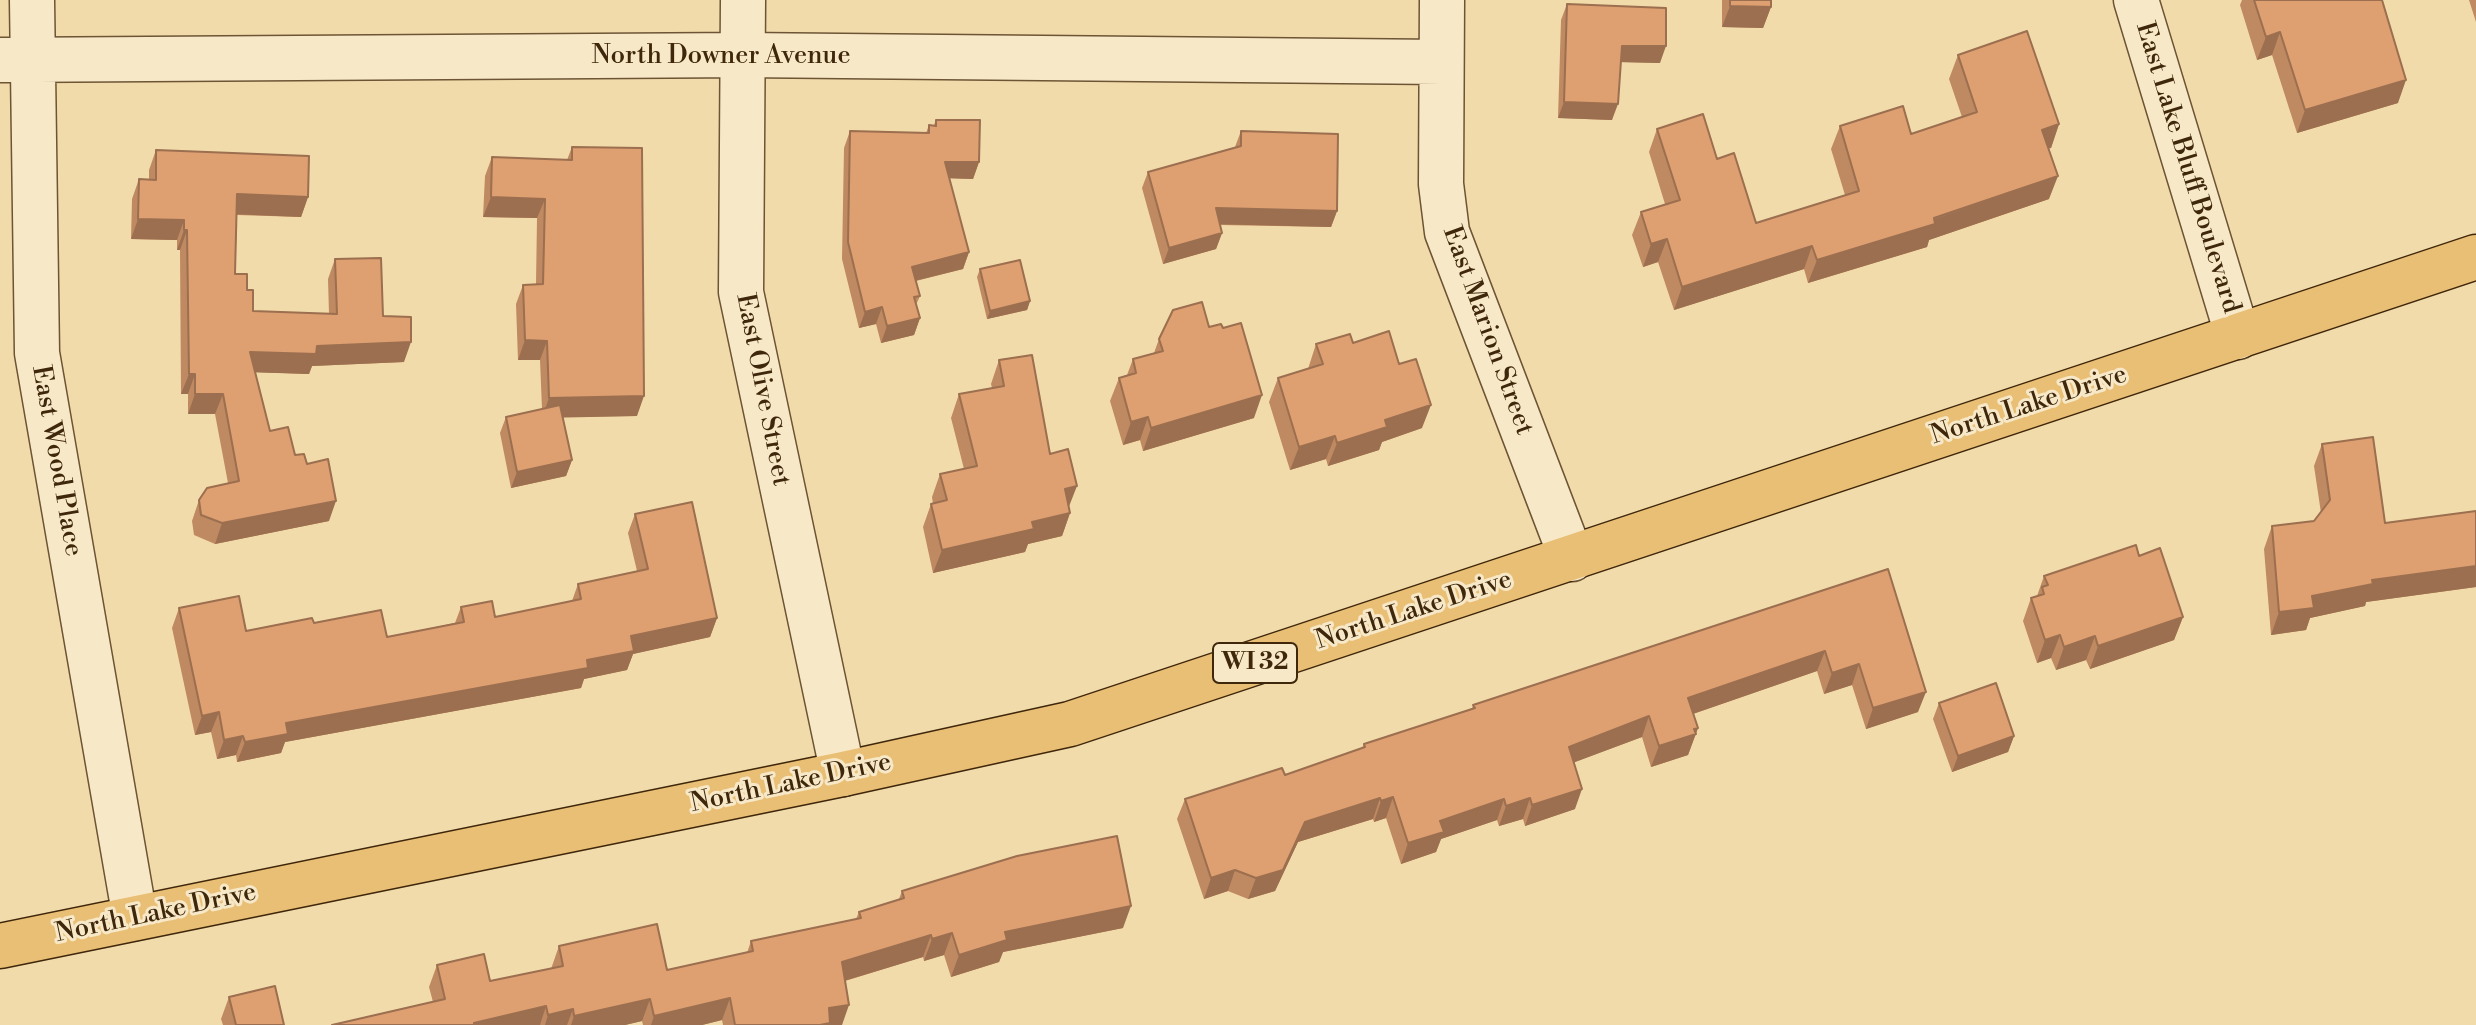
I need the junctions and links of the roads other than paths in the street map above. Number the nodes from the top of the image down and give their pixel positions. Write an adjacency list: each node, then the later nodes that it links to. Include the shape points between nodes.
1 (32, 0): 6 (street, East Wood Place)
2 (743, 0): 5 (street, East Olive Street)
3 (1442, 0): 7 (street, East Marion Street)
4 (2136, 0): 9 (street, East Lake Bluff Boulevard)
5 (743, 55): 6 (street, North Downer Avenue); 7 (street, North Downer Avenue); 11 (street, East Olive Street, via 741,292)
6 (16, 60): 12 (street, East Wood Place, via 37,353)
7 (1441, 62): 10 (street, East Marion Street, via 1441,184 1447,232)
8 (2476, 257): 9 (main road, North Lake Drive / WI 32)
9 (2238, 337): 10 (main road, North Lake Drive / WI 32)
10 (1572, 559): 11 (main road, North Lake Drive / WI 32, via 1070,724)
11 (843, 774): 12 (main road, North Lake Drive / WI 32)
12 (135, 918): 13 (main road, North Lake Drive / WI 32)
13 (0, 946)

